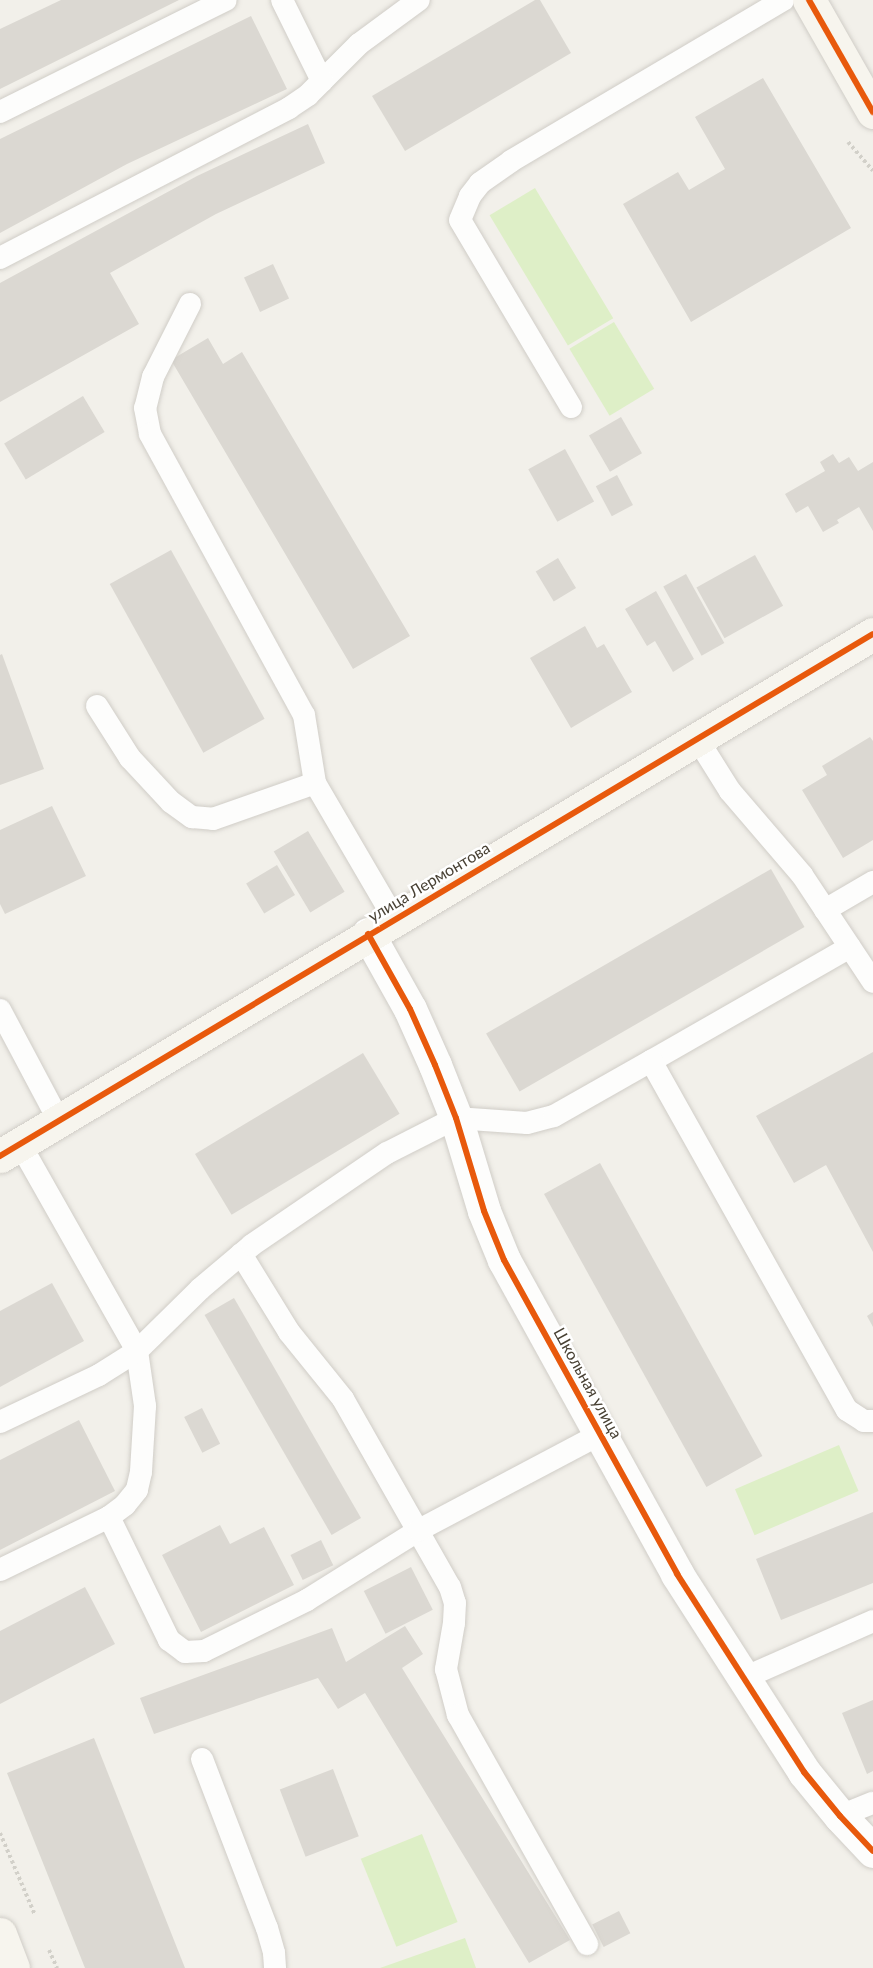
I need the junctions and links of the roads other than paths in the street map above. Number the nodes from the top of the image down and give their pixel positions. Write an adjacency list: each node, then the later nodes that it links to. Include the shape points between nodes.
1 (226, 0): 8 (lane)
2 (282, 0): 6 (lane)
3 (419, 0): 6 (lane, via 358,44)
4 (783, 0): 11 (lane, via 511,161 480,183 470,196 460,220)
5 (809, 0): 7 (street)
6 (322, 81): 9 (lane, via 289,108)
7 (872, 107)
8 (0, 112)
9 (0, 258)
10 (190, 304): 15 (lane, via 153,377 145,408 150,434 304,715)
11 (571, 407)
12 (873, 634): 14 (street, улица Лермонтова)
13 (97, 706): 15 (lane, via 130,758 171,802 192,817 213,819)
14 (698, 740): 17 (lane, via 730,791 802,875); 18 (street, улица Лермонтова)
15 (315, 783): 18 (lane)
16 (873, 882): 17 (lane)
17 (825, 910): 19 (lane)
18 (381, 926): 23 (street, Школьная улица, via 410,1009); 24 (street, улица Лермонтова)
19 (850, 947): 20 (lane); 22 (lane)
20 (873, 982)
21 (0, 1010): 24 (lane)
22 (651, 1061): 23 (lane, via 554,1116 527,1123); 28 (lane, via 847,1410 864,1421)
23 (456, 1118): 26 (lane, via 387,1153 283,1221); 30 (street, Школьная улица, via 483,1211 504,1260)
24 (59, 1121): 25 (street, улица Лермонтова)
25 (10, 1150): 27 (lane)
26 (242, 1254): 27 (lane); 32 (lane, via 290,1332 344,1399)
27 (137, 1351): 29 (lane, via 99,1375); 31 (lane, via 145,1406 141,1472 137,1490)
28 (873, 1421)
29 (0, 1422)
30 (600, 1434): 32 (lane); 35 (street, Школьная улица, via 677,1574)
31 (109, 1517): 32 (lane, via 169,1640 185,1652 204,1651 307,1600); 33 (lane)
32 (419, 1530): 41 (lane, via 455,1603 446,1669 458,1715)
33 (0, 1570)
34 (873, 1621): 35 (lane)
35 (744, 1678): 38 (street, Школьная улица, via 804,1772)
36 (202, 1759): 43 (lane, via 267,1928)
37 (873, 1803): 38 (lane)
38 (840, 1816): 39 (street, Школьная улица)
39 (873, 1851)
40 (0, 1934): 42 (street)
41 (587, 1944)
42 (13, 1968)
43 (275, 1968)

